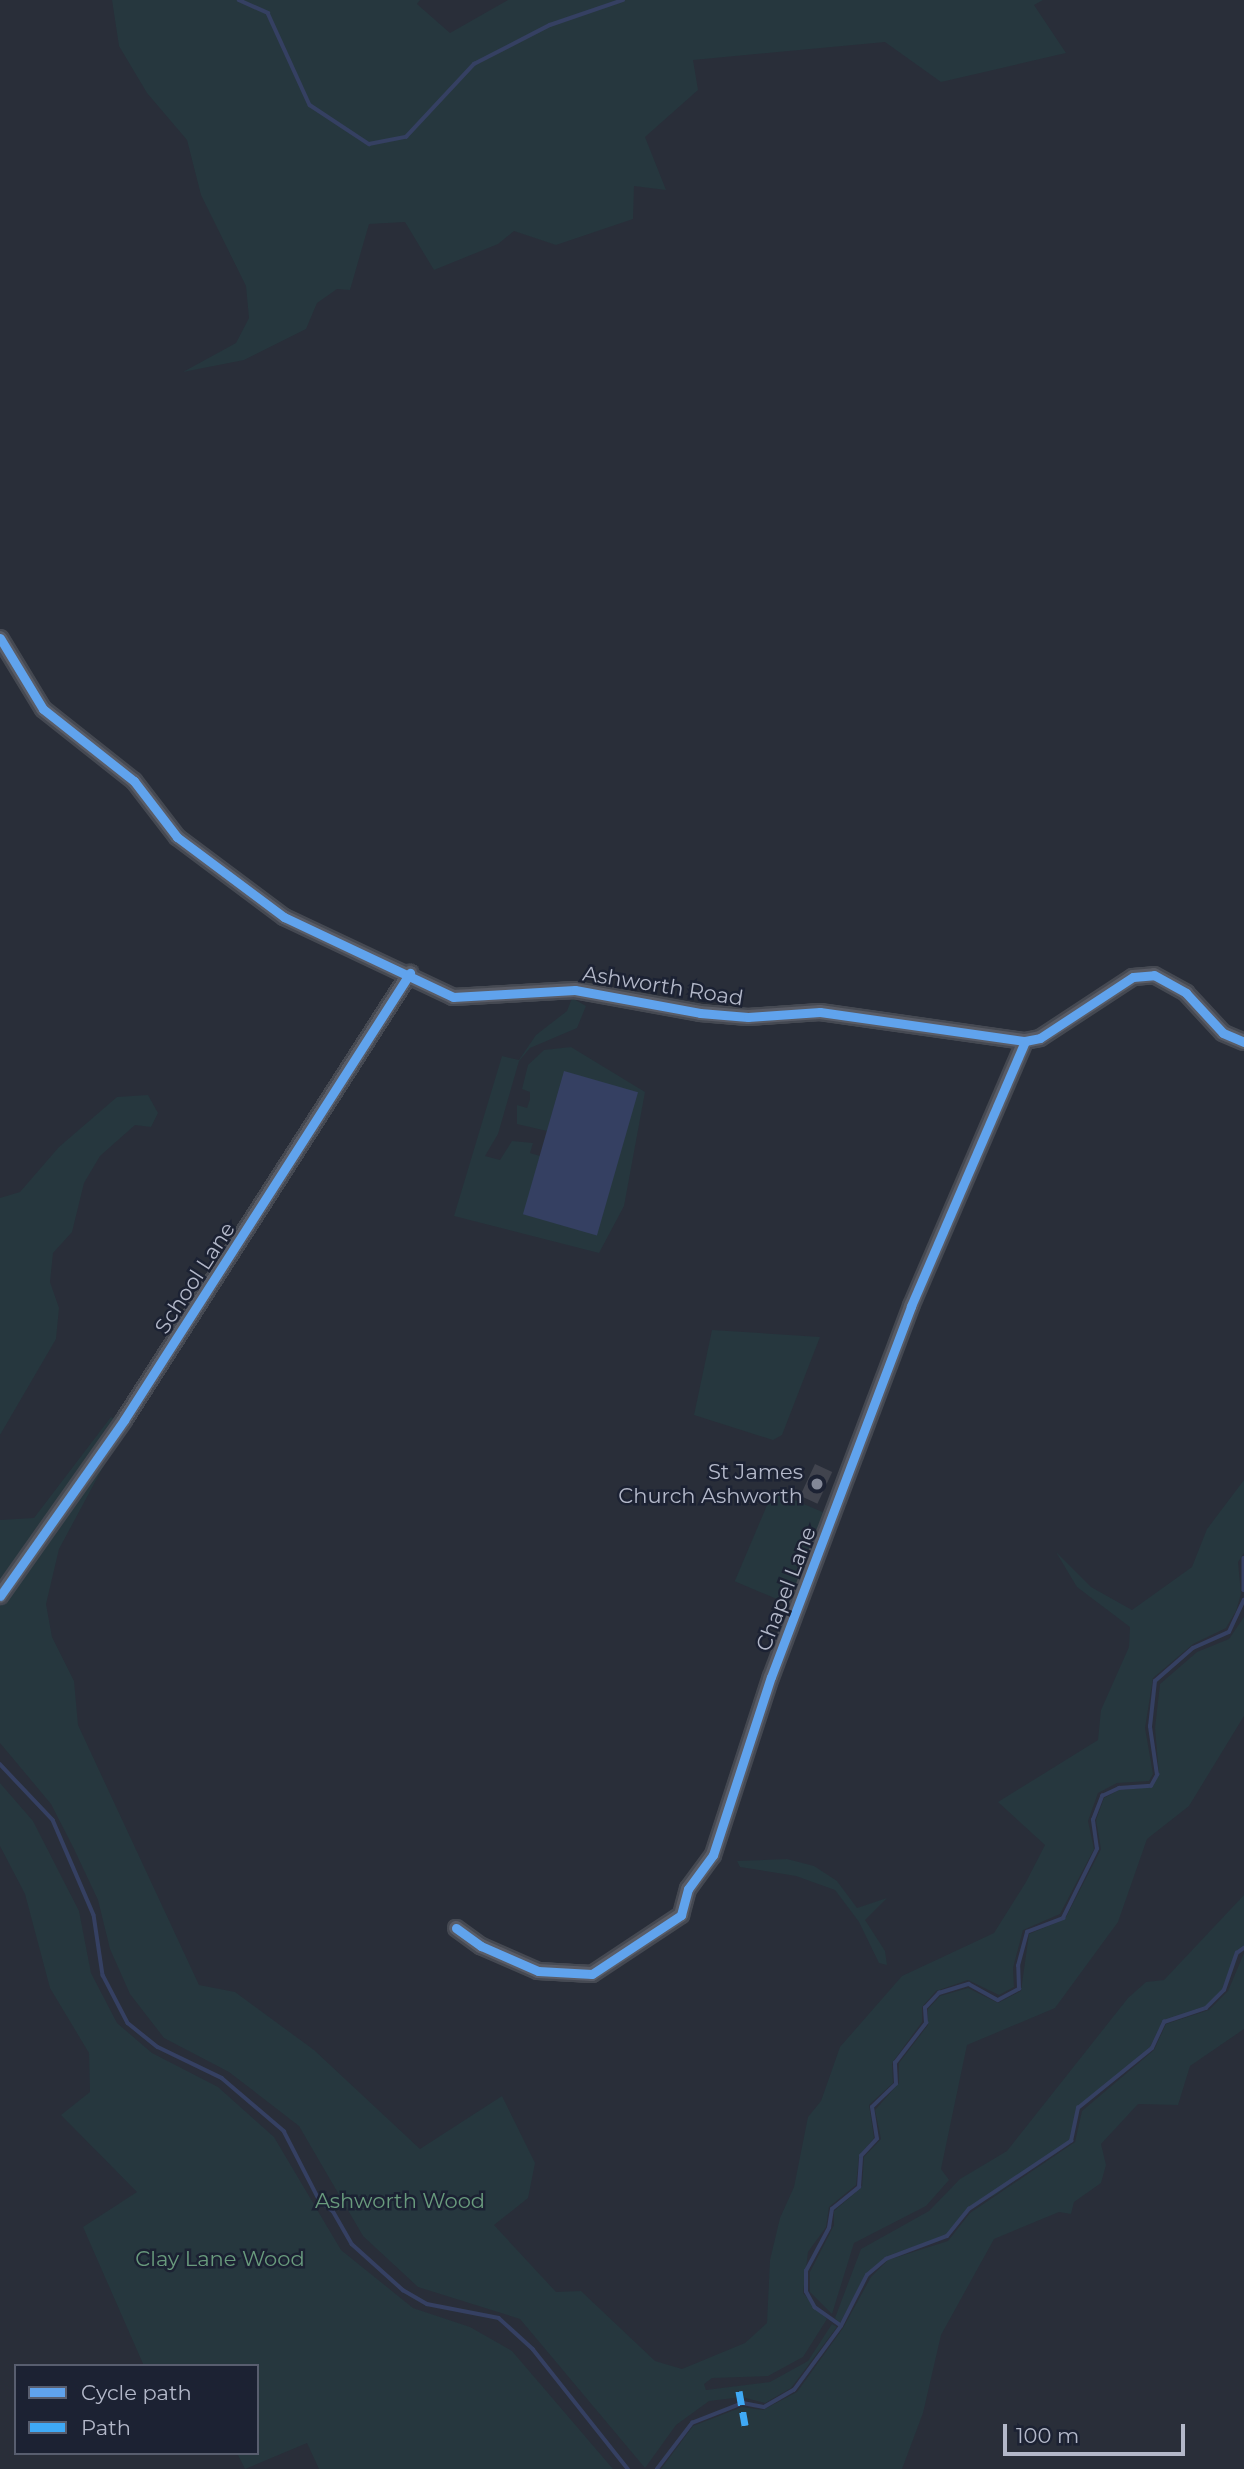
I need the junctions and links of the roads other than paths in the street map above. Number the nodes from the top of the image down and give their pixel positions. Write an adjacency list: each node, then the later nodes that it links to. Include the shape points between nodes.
1 (0, 638): 2 (street, Ashworth Road, via 43,709 125,773 177,837 284,917)
2 (410, 973): 3 (street, Ashworth Road, via 464,999 575,989 701,1013 748,1017 820,1012); 5 (street, School Lane, via 124,1420)
3 (1025, 1041): 4 (street, via 1040,1038 1144,974 1175,985 1223,1032); 6 (street, Chapel Lane, via 911,1306 771,1677 713,1855 688,1889 681,1914 592,1974 538,1971 481,1947)
4 (1244, 1042)
5 (0, 1596)
6 (456, 1928)

